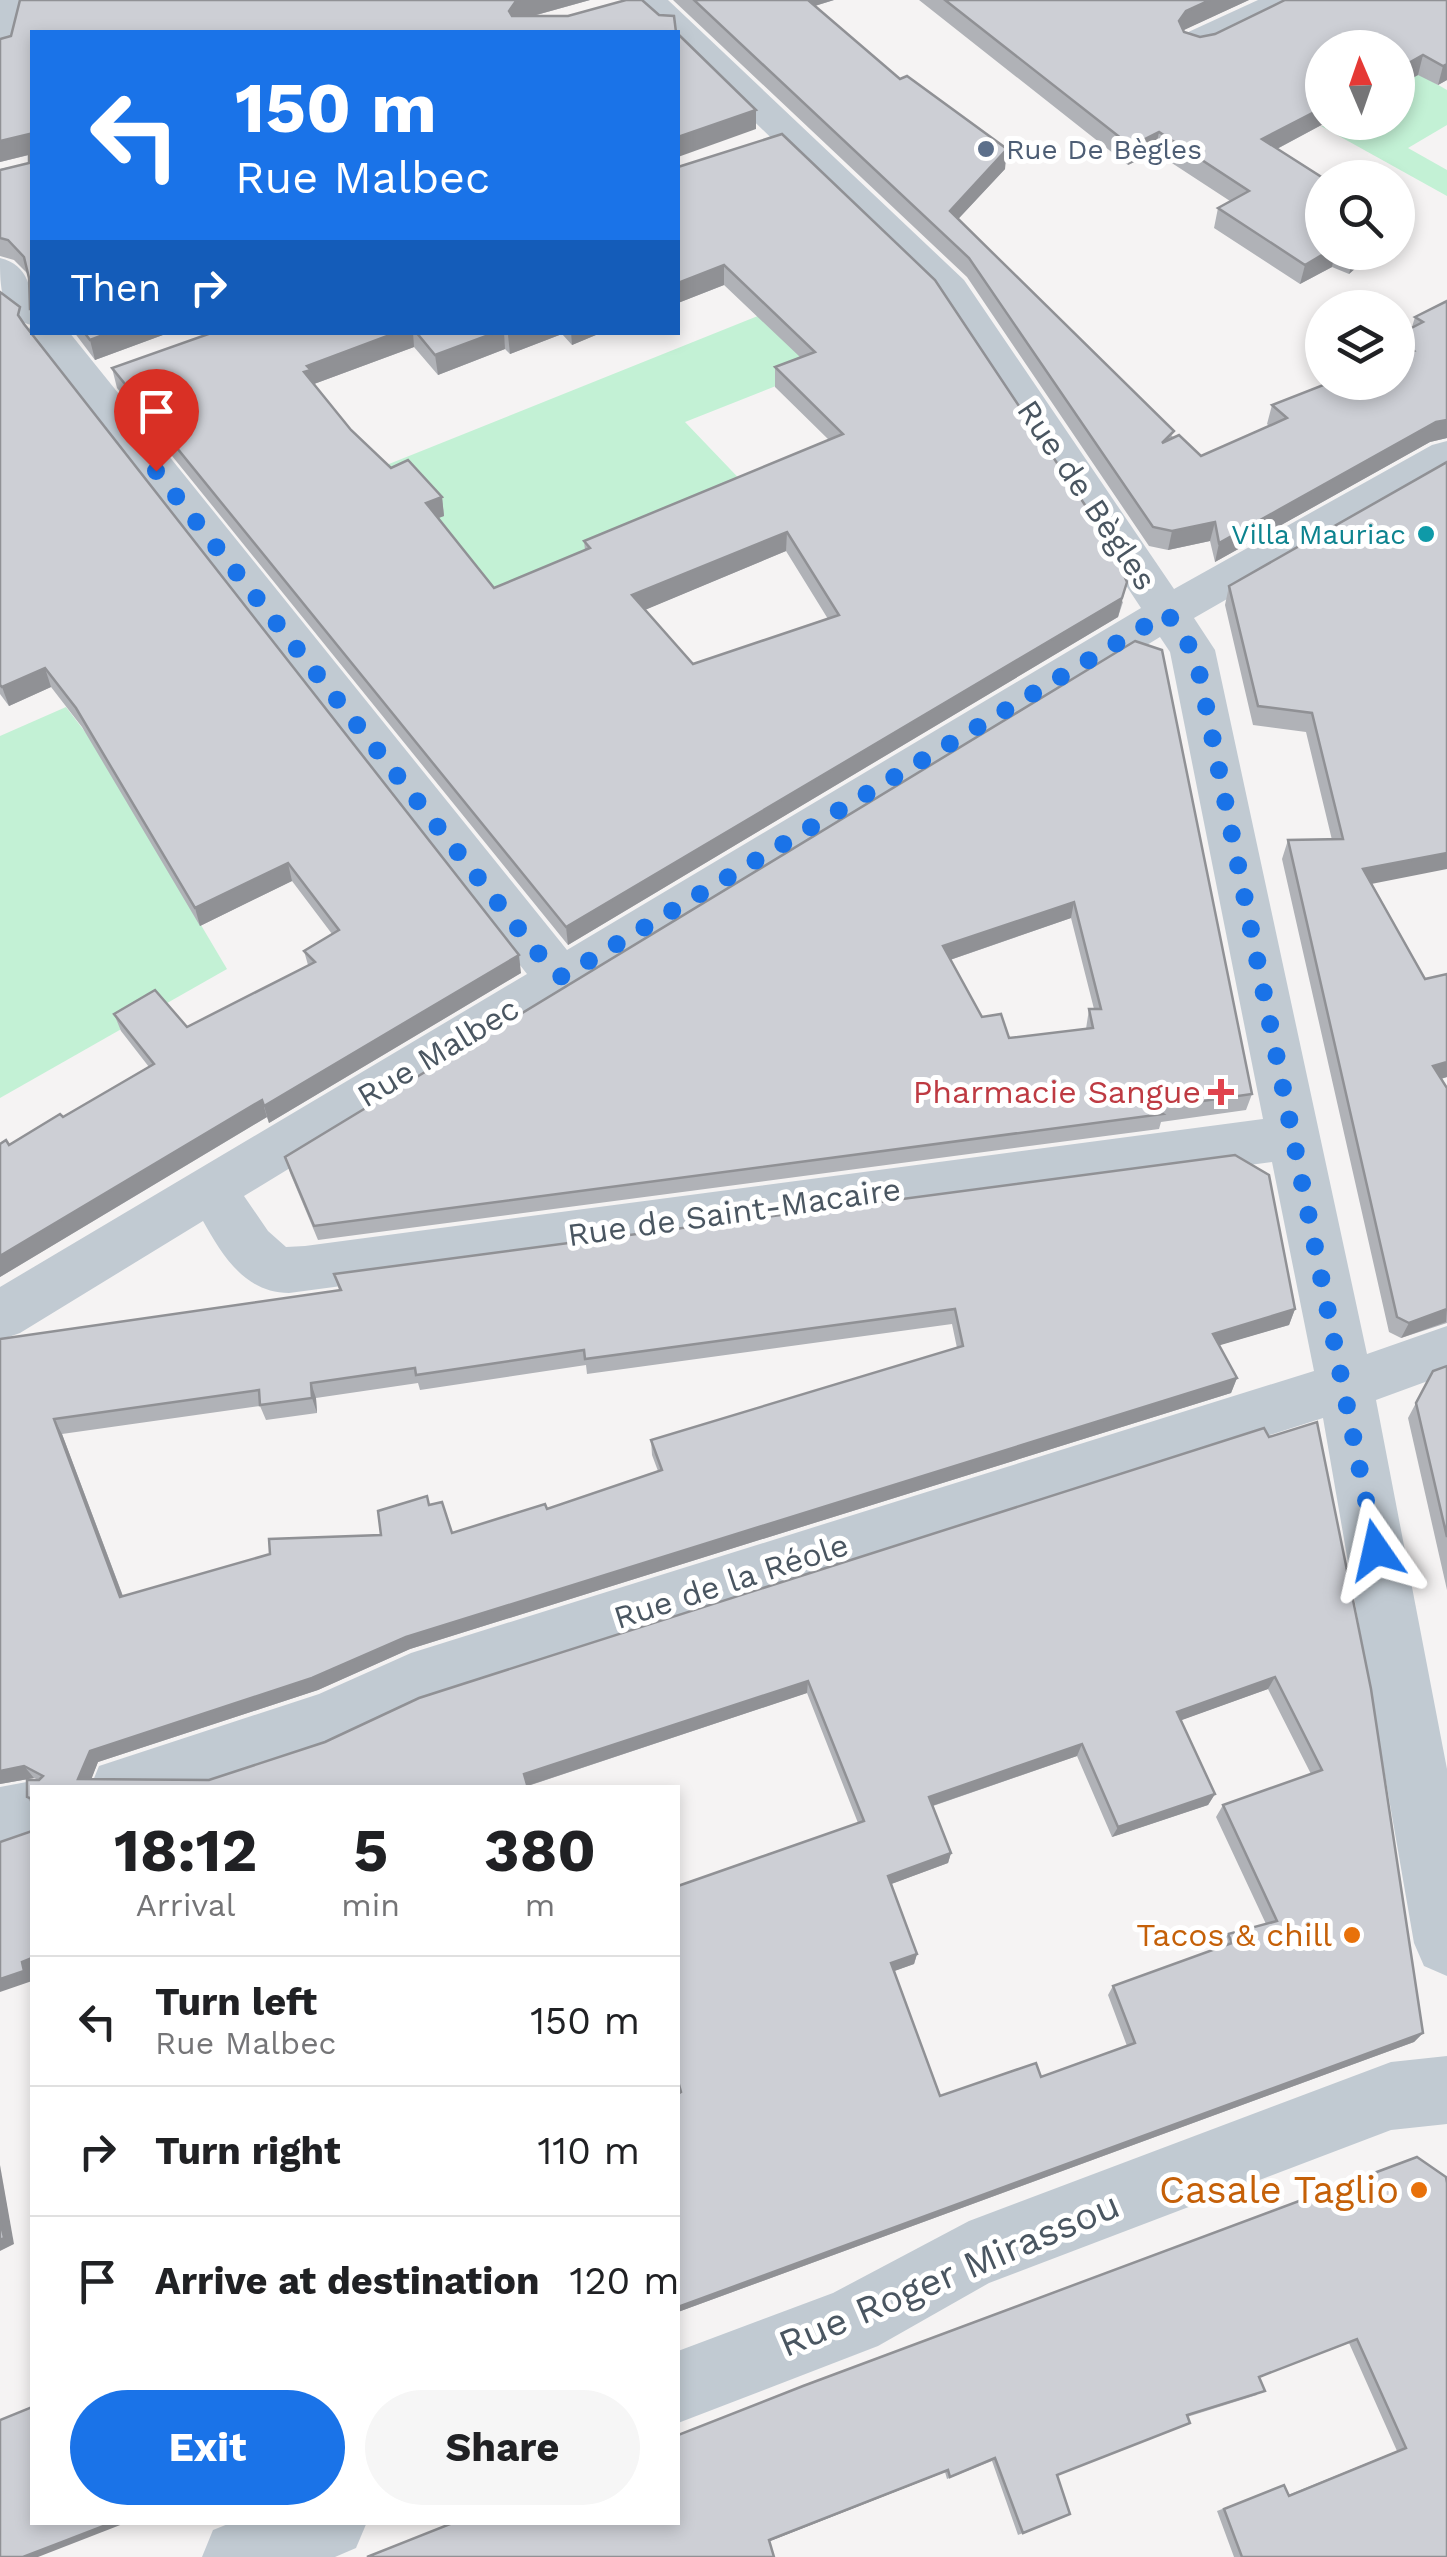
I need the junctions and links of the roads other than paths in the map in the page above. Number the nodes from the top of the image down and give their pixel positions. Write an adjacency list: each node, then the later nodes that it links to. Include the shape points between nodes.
1 (12, 0): 7 (street)
2 (1286, 0): 6 (street)
3 (637, 2): 4 (street, Rue de Bègles)
4 (669, 30)
5 (680, 39): 8 (street, Rue de Bègles)
6 (1196, 42)
7 (0, 47)
8 (790, 134): 9 (street); 16 (street, Rue de Bègles, via 950,289)
9 (747, 149)
10 (0, 270): 11 (street)
11 (30, 310)
12 (50, 335): 14 (street)
13 (132, 365): 14 (street)
14 (85, 381): 17 (street)
15 (1447, 455): 16 (street, Rue Malbec)
16 (1167, 613): 17 (street, Rue Malbec); 18 (street, Rue de Bègles, via 1200,676)
17 (562, 977): 19 (street, Rue Malbec)
18 (1295, 1139): 19 (street, Rue de Saint-Macaire, via 305,1269 281,1270 260,1259); 22 (street, Rue de Bègles)
19 (212, 1188): 20 (street, Rue Malbec)
20 (0, 1316)
21 (1447, 1350): 22 (street, Rue de la Réole)
22 (1346, 1386): 23 (street, Rue de la Réole, via 411,1682 329,1720); 26 (street, Rue de Bègles)
23 (130, 1785)
24 (30, 1812): 25 (street)
25 (0, 1818)
26 (1447, 1943)
27 (1447, 2090): 28 (street, Rue Roger Mirassou, via 1392,2096 969,2256 853,2320)
28 (680, 2386)
29 (322, 2525): 30 (street)
30 (240, 2557)

